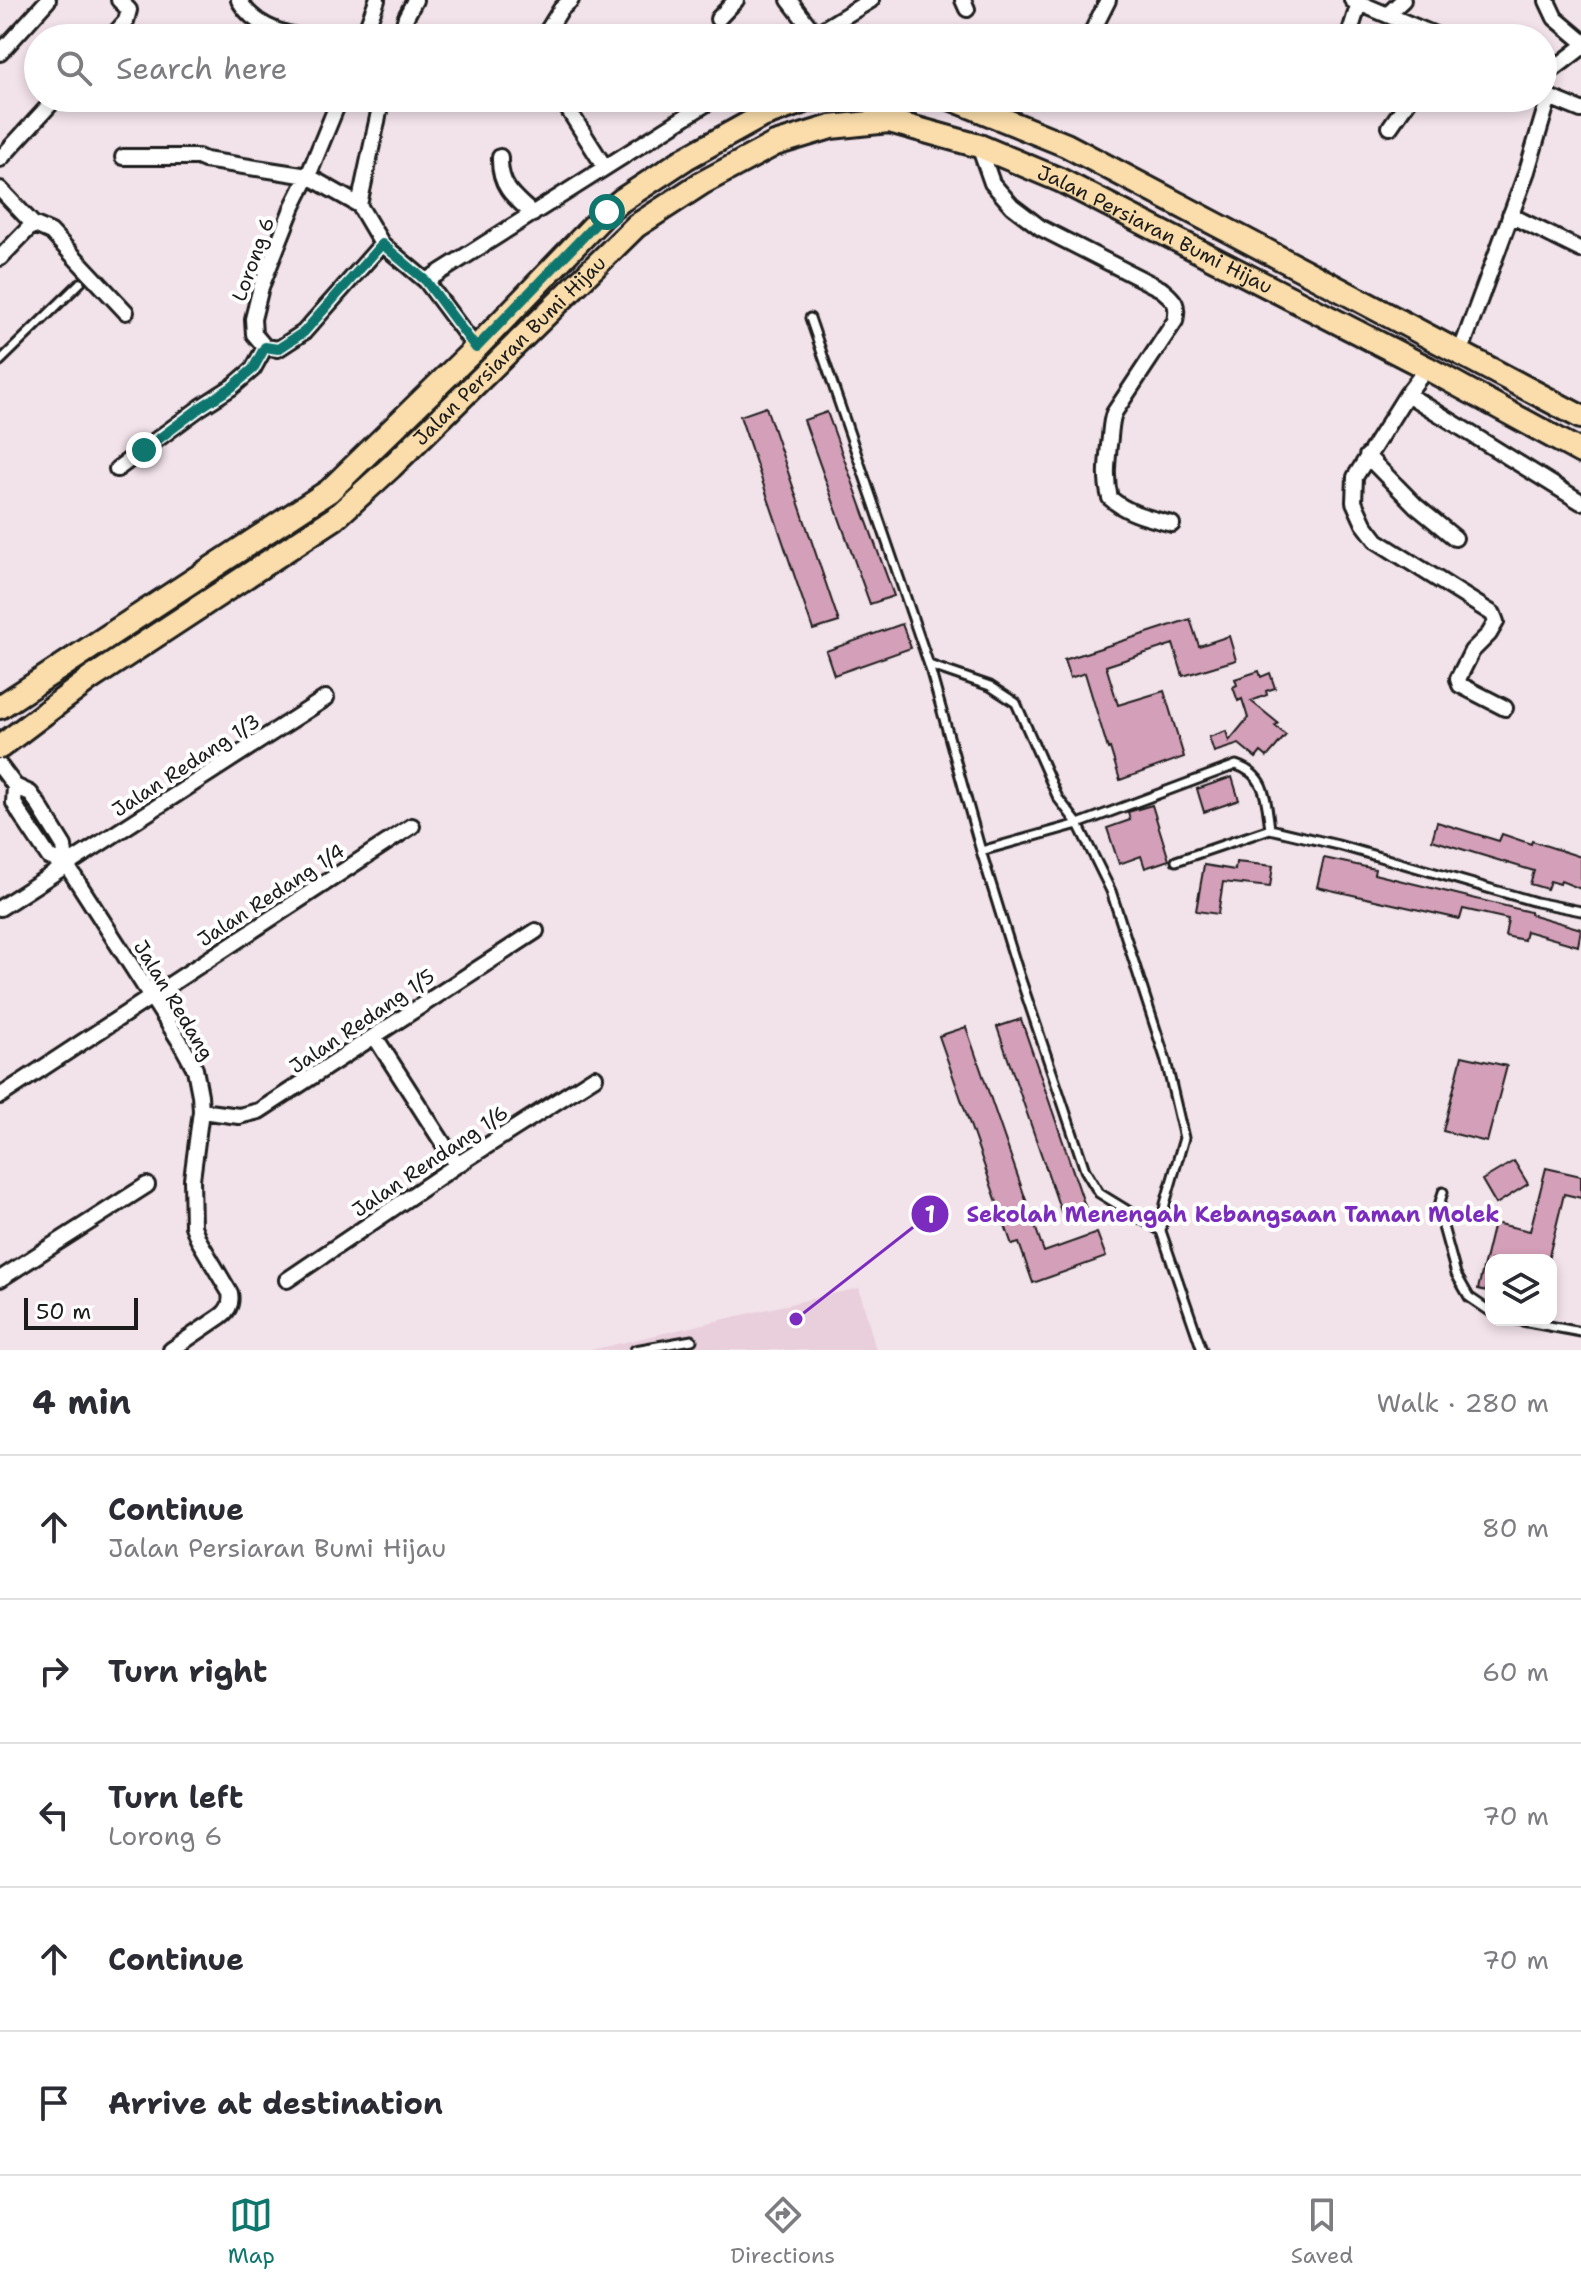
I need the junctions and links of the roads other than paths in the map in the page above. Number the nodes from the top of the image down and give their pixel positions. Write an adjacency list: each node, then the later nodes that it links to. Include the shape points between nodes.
1 (48, 0): 16 (street)
2 (119, 0): 17 (street, via 129,10)
3 (239, 0): 18 (street)
4 (377, 0): 19 (street)
5 (415, 0): 20 (street)
6 (571, 0): 21 (street)
7 (736, 0): 15 (street)
8 (789, 0): 22 (street)
9 (871, 0): 23 (street)
10 (1108, 0): 24 (street)
11 (1403, 0): 14 (street)
12 (1355, 1): 14 (street); 25 (street)
13 (1547, 1): 28 (street, via 1555,18)
14 (1387, 15): 26 (street)
15 (718, 19)
16 (26, 24)
17 (123, 24)
18 (265, 24)
19 (368, 24)
20 (404, 24)
21 (552, 24)
22 (804, 24)
23 (832, 24)
24 (1096, 24)
25 (1351, 24)
26 (1409, 24)
27 (24, 26): 30 (street)
28 (1581, 40)
29 (1581, 48): 31 (street)
30 (0, 53)
31 (1557, 66)
32 (1557, 99): 33 (street)
33 (1581, 110)
34 (43, 112): 47 (street)
35 (334, 112): 49 (street, Lorong 6)
36 (379, 112): 51 (street)
37 (570, 112): 48 (street)
38 (692, 112): 48 (street)
39 (774, 112): 63 (main road, Jalan Persiaran Bumi Hijau, via 686,158 622,200)
40 (985, 112): 64 (main road, Jalan Persiaran Bumi Hijau, via 1066,145)
41 (1400, 112): 43 (street)
42 (1542, 112): 53 (street)
43 (1390, 127)
44 (979, 146): 66 (main road, Jalan Persiaran Bumi Hijau, via 1060,180); 73 (street, via 992,183 1012,206 1041,228 1175,301 1175,321 1114,413 1106,470 1110,498 1120,507); 81 (main road, Jalan Persiaran Bumi Hijau, via 889,121 831,127 775,144 702,183 636,226 335,518 90,679)
45 (123, 157): 49 (street, via 198,157)
46 (500, 157): 52 (street, via 499,172 507,188)
47 (0, 159)
48 (604, 166): 52 (street)
49 (308, 176): 51 (street); 62 (street, Lorong 6, via 258,298 254,334)
50 (0, 189): 54 (street)
51 (359, 205): 55 (street)
52 (533, 214): 58 (street)
53 (1510, 215): 56 (street); 64 (street)
54 (33, 224): 57 (street); 60 (street, via 51,232)
55 (382, 244): 58 (street); 62 (street, via 304,332 278,349)
56 (1581, 250)
57 (0, 258)
58 (426, 281): 63 (street)
59 (80, 283): 65 (lane)
60 (126, 312)
61 (810, 318): 75 (lane)
62 (265, 347): 71 (street, via 253,369 232,387)
63 (476, 348): 76 (main road, Jalan Persiaran Bumi Hijau, via 329,491)
64 (1460, 353): 68 (main road, Jalan Persiaran Bumi Hijau)
65 (0, 361)
66 (1427, 368): 67 (street); 69 (main road, Jalan Persiaran Bumi Hijau)
67 (1407, 394): 70 (street); 72 (street)
68 (1581, 417)
69 (1581, 452)
70 (1367, 456): 74 (street); 79 (street, via 1355,477 1354,502 1364,524 1377,541 1493,614 1496,622 1458,679 1470,692)
71 (117, 469)
72 (1581, 502)
73 (1172, 524)
74 (1455, 538)
75 (929, 665): 83 (lane, via 990,686 1016,703 1058,798); 86 (lane)
76 (35, 685): 78 (main road, Jalan Persiaran Bumi Hijau); 80 (main road)
77 (326, 698): 88 (street, Jalan Redang 1/3)
78 (0, 707)
79 (1505, 708)
80 (0, 716)
81 (0, 747)
82 (0, 766): 88 (street, Jalan Redang, via 15,786 14,803 49,857)
83 (1078, 824): 85 (lane, via 1236,765 1250,769 1262,785); 86 (lane); 100 (lane, via 1111,891 1166,1061 1184,1138)
84 (412, 826): 92 (street, Jalan Redang 1/4)
85 (1270, 829): 87 (lane); 90 (lane)
86 (981, 851): 100 (lane, via 1085,1170 1099,1193)
87 (1176, 861)
88 (66, 864): 89 (street, Jalan Redang 1/3); 92 (street, Jalan Redang)
89 (0, 908)
90 (1581, 911)
91 (536, 931): 93 (street, Jalan Redang 1/5)
92 (151, 998): 95 (street, Jalan Redang 1/4); 96 (street, Jalan Redang, via 191,1060)
93 (375, 1037): 96 (street, Jalan Redang 1/5, via 259,1111 239,1116); 97 (street)
94 (595, 1077): 97 (street, Jalan Rendang 1/6)
95 (0, 1096)
96 (201, 1111): 107 (street, Jalan Redang, via 193,1226 230,1293 230,1305)
97 (457, 1165): 102 (street, Jalan Rendang 1/6)
98 (147, 1185): 101 (street)
99 (1443, 1192): 103 (lane, via 1440,1216 1456,1274 1469,1297)
100 (1161, 1231): 109 (lane)
101 (0, 1279)
102 (287, 1280)
103 (1485, 1308)
104 (1549, 1326): 105 (lane)
105 (1581, 1332)
106 (692, 1340): 108 (lane)
107 (171, 1350)
108 (635, 1350)
109 (1202, 1350)

